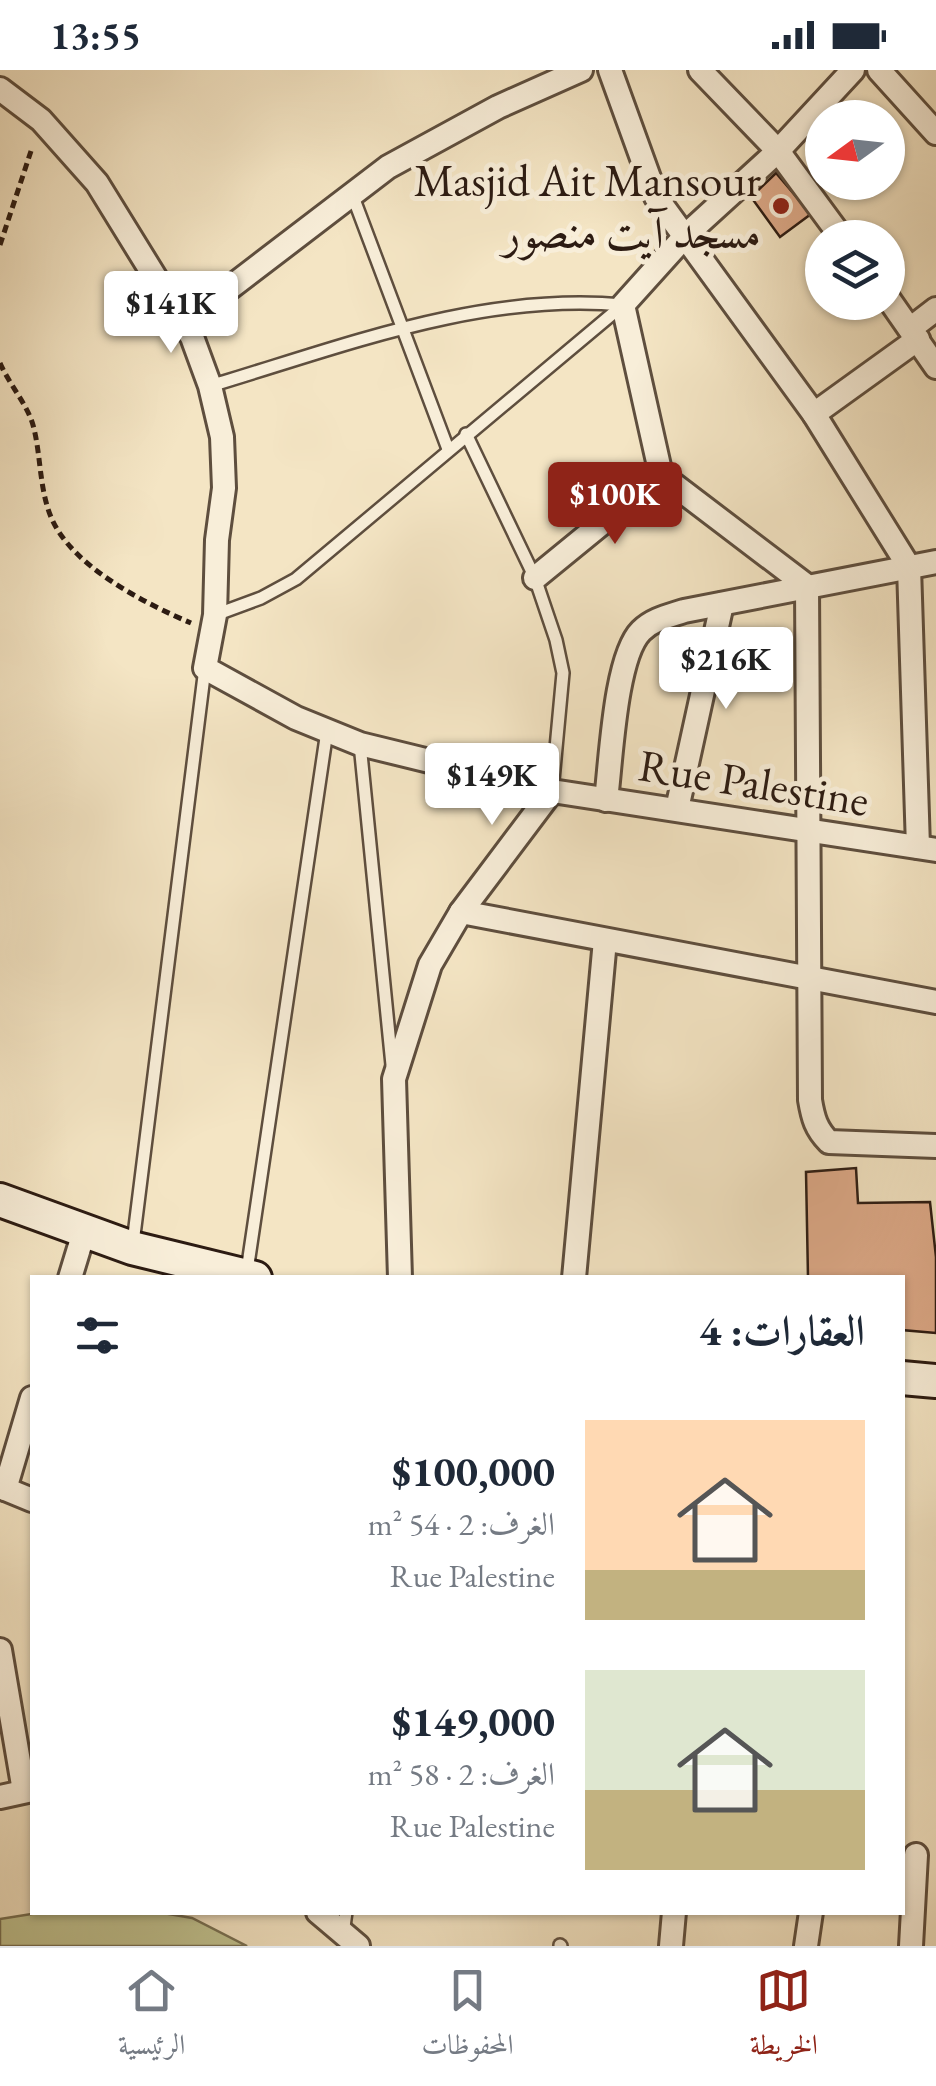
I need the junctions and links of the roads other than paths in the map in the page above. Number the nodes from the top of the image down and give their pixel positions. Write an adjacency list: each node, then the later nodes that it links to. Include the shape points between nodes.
1 (581, 70): 9 (street, via 430,143)
2 (610, 70): 11 (street, via 656,197)
3 (700, 70): 8 (street)
4 (853, 70): 8 (street)
5 (879, 70): 7 (street)
6 (0, 89): 15 (street, via 41,120 97,183)
7 (936, 133)
8 (778, 151): 10 (street); 11 (street)
9 (352, 194): 15 (street); 16 (lane)
10 (829, 220)
11 (686, 235): 12 (street); 20 (street)
12 (623, 305): 16 (lane, via 508,306); 21 (lane); 23 (street)
13 (936, 310): 17 (street)
14 (904, 320): 17 (street)
15 (184, 323): 19 (street)
16 (400, 329): 19 (lane); 22 (lane)
17 (914, 334): 18 (street); 20 (street)
18 (936, 367)
19 (210, 386): 29 (street, via 222,436 224,488)
20 (814, 414): 25 (street)
21 (466, 434): 22 (lane); 26 (lane)
22 (448, 449): 29 (lane, via 296,579)
23 (662, 475): 26 (street); 27 (street)
24 (936, 562): 25 (street)
25 (910, 567): 27 (street); 37 (street)
26 (535, 578): 33 (lane, via 563,673)
27 (807, 586): 28 (street); 36 (street)
28 (722, 604): 34 (street, via 660,618 634,640 620,684); 35 (street)
29 (214, 624): 30 (street)
30 (205, 668): 31 (street, Rue Palestine); 46 (lane)
31 (327, 728): 32 (street, Rue Palestine); 49 (lane)
32 (360, 744): 33 (street, Rue Palestine); 42 (lane)
33 (552, 791): 34 (street, Rue Palestine); 38 (street)
34 (606, 800): 35 (street, Rue Palestine)
35 (678, 809): 36 (street, Rue Palestine)
36 (808, 830): 37 (street, Rue Palestine); 40 (street)
37 (927, 849)
38 (461, 912): 39 (street); 42 (street, via 430,965)
39 (605, 940): 40 (street); 51 (street)
40 (809, 976): 41 (street); 43 (street, via 810,1100 819,1132 839,1144)
41 (936, 1002)
42 (394, 1080): 50 (street)
43 (936, 1146)
44 (0, 1200): 45 (street)
45 (84, 1232): 46 (street); 47 (street)
46 (132, 1248): 48 (street)
47 (71, 1275)
48 (247, 1275)
49 (251, 1275)
50 (400, 1275)
51 (574, 1275)
52 (905, 1378): 53 (street)
53 (936, 1381)
54 (30, 1404): 55 (street)
55 (2, 1488): 56 (street)
56 (30, 1499)
57 (0, 1650): 58 (street)
58 (28, 1790): 59 (street)
59 (0, 1796)
60 (918, 1856): 67 (street)
61 (323, 1915): 64 (street)
62 (674, 1915): 65 (street)
63 (811, 1915): 66 (street)
64 (349, 1931)
65 (672, 1946)
66 (806, 1946)
67 (911, 1946)

